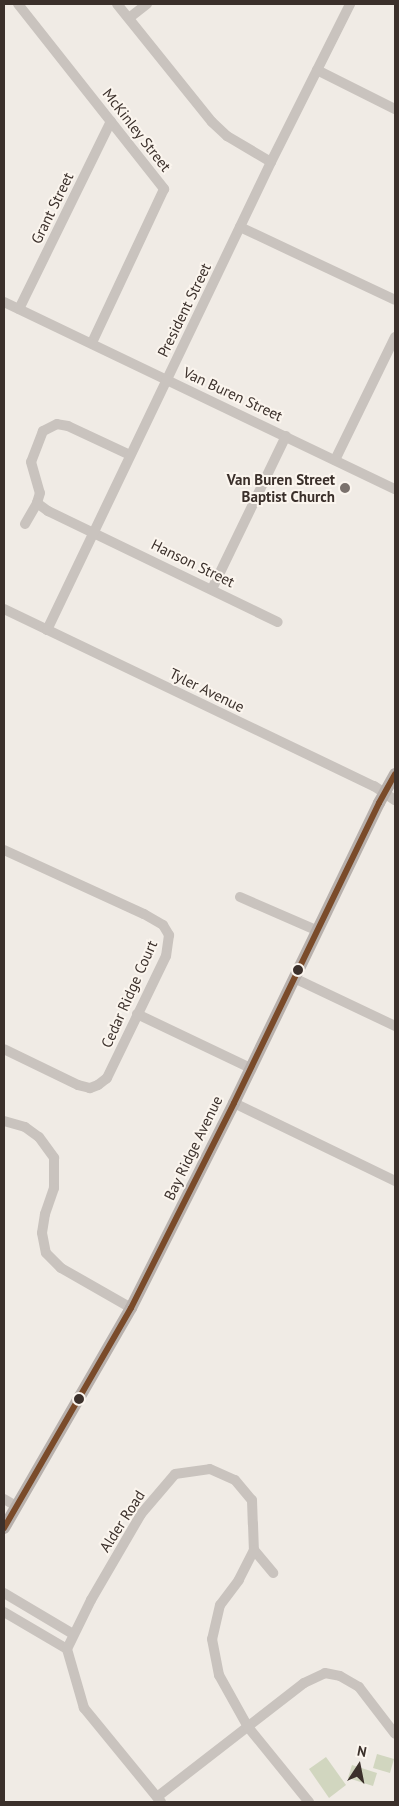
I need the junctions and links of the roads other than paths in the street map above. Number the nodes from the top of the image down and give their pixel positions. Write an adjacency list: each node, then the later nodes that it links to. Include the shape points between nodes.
1 (18, 4): 8 (street, McKinley Street)
2 (117, 4): 5 (street)
3 (147, 4): 5 (street)
4 (350, 4): 6 (street, President Street)
5 (129, 18): 9 (street, via 212,122 227,136)
6 (316, 70): 7 (street); 9 (street, President Street)
7 (395, 109)
8 (111, 121): 13 (street, Grant Street); 15 (street, McKinley Street, via 164,189)
9 (271, 162): 10 (street, President Street)
10 (240, 227): 11 (street); 16 (street, President Street)
11 (395, 300)
12 (4, 302): 13 (street, Van Buren Street)
13 (19, 309): 15 (street, Van Buren Street)
14 (395, 338): 19 (street)
15 (92, 343): 16 (street, Van Buren Street)
16 (167, 380): 17 (street, Van Buren Street); 18 (street, President Street)
17 (286, 436): 19 (street, Van Buren Street); 24 (street)
18 (130, 455): 21 (street, via 68,426 57,424 43,431 31,462 40,492); 23 (street, President Street)
19 (335, 460): 20 (street, Van Buren Street)
20 (395, 489)
21 (38, 503): 22 (street); 23 (street, Hanson Street, via 48,511)
22 (26, 524)
23 (94, 531): 24 (street, Hanson Street); 27 (street, President Street)
24 (212, 589): 26 (street, Hanson Street)
25 (4, 609): 27 (street, Tyler Avenue)
26 (278, 622)
27 (47, 630): 29 (street, Tyler Avenue)
28 (395, 774): 29 (main road, Bay Ridge Avenue)
29 (390, 796): 32 (main road, Bay Ridge Avenue)
30 (4, 850): 34 (street, Cedar Ridge Court, via 163,925 169,935 169,943)
31 (240, 897): 32 (street)
32 (316, 930): 33 (main road, Bay Ridge Avenue)
33 (294, 978): 35 (street); 37 (main road, Bay Ridge Avenue)
34 (137, 1014): 36 (street, Cedar Ridge Court, via 107,1078 90,1088); 37 (street)
35 (395, 1026)
36 (4, 1049)
37 (250, 1068): 38 (main road, Bay Ridge Avenue)
38 (234, 1103): 40 (street); 41 (main road, Bay Ridge Avenue)
39 (4, 1121): 41 (street, via 25,1127 39,1137 54,1158 54,1188 42,1233 46,1252 61,1268)
40 (395, 1182)
41 (131, 1308): 43 (main road, Bay Ridge Avenue)
42 (4, 1499): 43 (street)
43 (16, 1506): 44 (main road, Bay Ridge Avenue)
44 (4, 1528)
45 (254, 1550): 46 (street); 49 (street, Alder Road, via 252,1500 236,1480 210,1469 175,1474 141,1514); 51 (street, via 239,1580 220,1605 212,1639 219,1675)
46 (273, 1573)
47 (4, 1592): 49 (street)
48 (4, 1612): 50 (street)
49 (73, 1634): 50 (street, Alder Road)
50 (67, 1649): 53 (street, via 84,1708)
51 (248, 1727): 52 (street, via 304,1683 326,1673 340,1676 358,1687); 53 (street); 54 (street)
52 (395, 1734)
53 (159, 1800)
54 (309, 1802)

